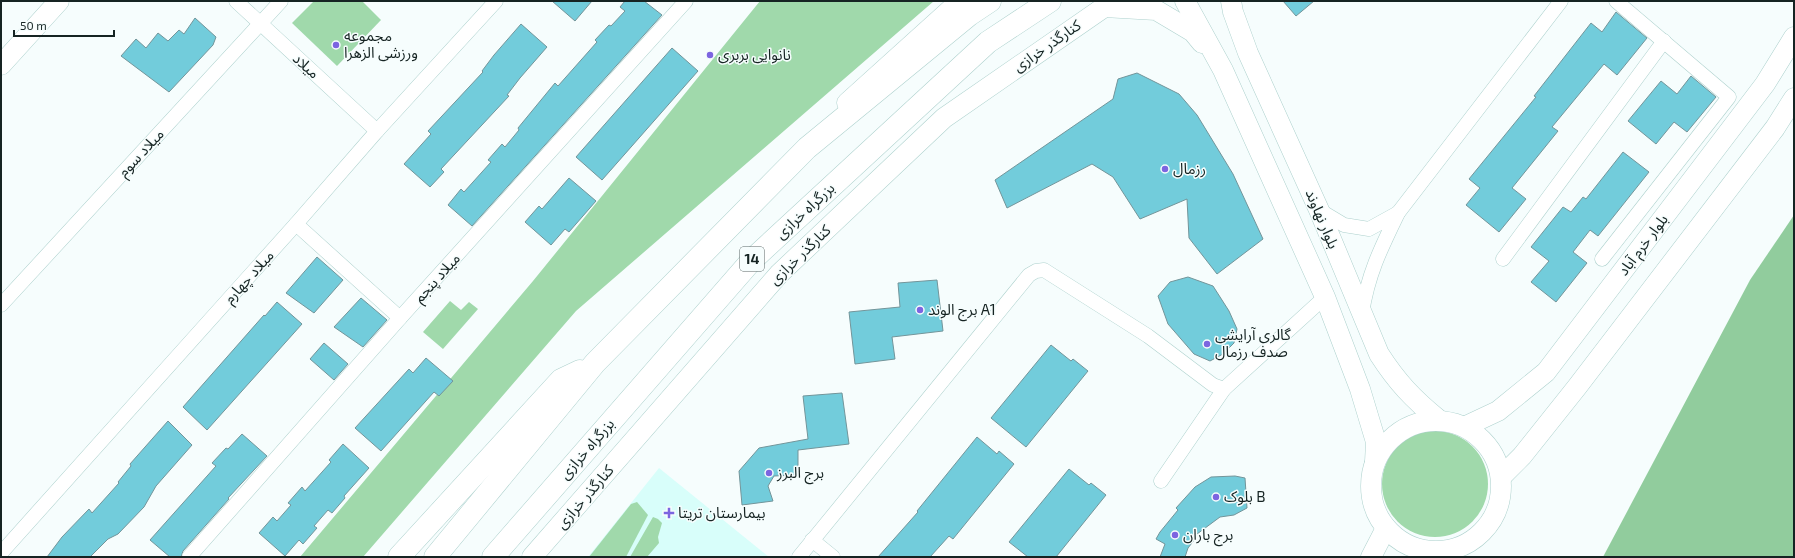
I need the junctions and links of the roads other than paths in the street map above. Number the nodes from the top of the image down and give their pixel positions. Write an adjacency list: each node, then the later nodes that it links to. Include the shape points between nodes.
1 (59, 1): 17 (street)
2 (236, 1): 14 (street, میلاد)
3 (281, 1): 14 (street, میلاد سوم)
4 (496, 1): 22 (street, میلاد چهارم)
5 (686, 1): 34 (street, میلاد پنجم)
6 (960, 1): 23 (street, via 853,97)
7 (990, 1): 23 (highway, 14)
8 (1050, 1): 50 (highway, بزرگراه خرازی / 14, via 988,42 752,260)
9 (1185, 1): 18 (street)
10 (1231, 1): 26 (street, بلوار نهاوند, via 1248,53)
11 (1561, 1): 27 (street)
12 (1616, 1): 16 (street)
13 (1108, 4): 18 (street, via 1156,10 1193,32); 46 (street, کنارگذر خرازی, via 944,118 779,274)
14 (260, 24): 22 (street, میلاد); 32 (street, میلاد سوم)
15 (1794, 37): 21 (street, بلوار خرم آباد)
16 (1664, 41): 19 (street); 30 (street)
17 (1, 65)
18 (1223, 70): 31 (street, بلوار نهاوند)
19 (1729, 97): 21 (street); 24 (street)
20 (1794, 98): 40 (street, via 1775,128 1577,387 1522,456)
21 (1746, 110): 25 (street, بلوار خرم آباد)
22 (377, 131): 28 (street, میلاد چهارم)
23 (807, 148): 35 (highway, 14)
24 (1657, 188): 25 (street); 29 (street)
25 (1674, 203): 38 (street, بلوار خرم آباد, via 1546,372 1498,411)
26 (1319, 210): 27 (street, via 1344,225 1369,229); 33 (street, بلوار نهاوند)
27 (1398, 213): 33 (street, via 1377,255 1366,289)
28 (296, 224): 34 (street); 44 (street, میلاد چهارم)
29 (1602, 258)
30 (1503, 259)
31 (1325, 297): 36 (street); 39 (street, بلوار نهاوند, via 1360,389 1376,442)
32 (1, 305)
33 (1362, 315): 37 (street, بلوار نهاوند, via 1392,376)
34 (400, 318): 47 (street, میلاد پنجم)
35 (595, 363): 48 (highway, via 561,380); 49 (highway, 14)
36 (1224, 389): 41 (street); 43 (street, via 1213,385 1148,336 1076,289 1044,270 1036,271 1024,281)
37 (1439, 420): 38 (street); 39 (street, via 1419,422 1400,431 1385,444)
38 (1466, 426): 40 (street, via 1483,438 1495,456)
39 (1375, 462): 42 (street, via 1371,479 1371,497 1376,513)
40 (1502, 476): 45 (street, via 1499,505 1493,519 1479,536 1460,547 1438,552)
41 (1161, 481)
42 (1386, 528): 45 (street); 53 (street)
43 (812, 540): 51 (street); 52 (street)
44 (1, 552)
45 (1413, 553)
46 (534, 555)
47 (189, 557)
48 (399, 557)
49 (435, 557)
50 (493, 557)
51 (799, 557)
52 (833, 557)
53 (1371, 557)

